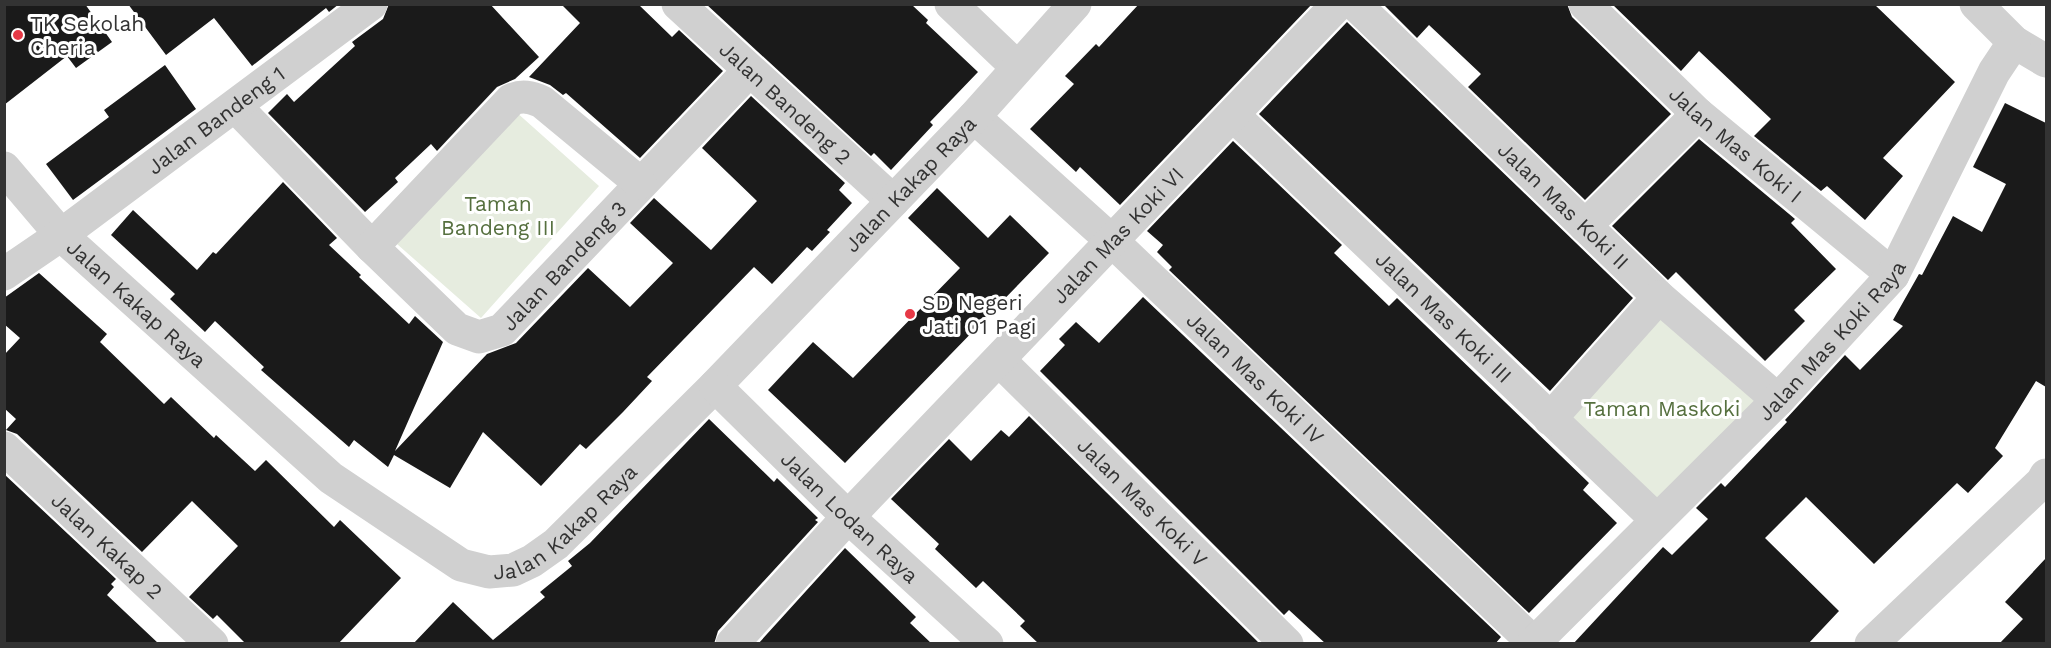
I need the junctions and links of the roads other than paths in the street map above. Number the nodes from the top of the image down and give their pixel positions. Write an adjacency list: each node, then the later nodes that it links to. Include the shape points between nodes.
1 (371, 4): 13 (street, Jalan Bandeng 1)
2 (678, 4): 12 (street, Jalan Bandeng 2)
3 (951, 4): 11 (street)
4 (1076, 4): 11 (street, Jalan Kakap Raya)
5 (1338, 4): 15 (street, Jalan Mas Koki VI)
6 (1355, 4): 20 (street, Jalan Mas Koki II)
7 (1585, 4): 14 (street, Jalan Mas Koki I)
8 (1996, 23): 9 (street, via 2025,25); 10 (street); 25 (street, Jalan Mas Koki Raya, via 1994,72)
9 (2046, 37)
10 (2046, 62)
11 (1017, 67): 16 (street, Jalan Kakap Raya)
12 (749, 71): 18 (street, Jalan Bandeng 3); 19 (street, Jalan Bandeng 2)
13 (236, 107): 21 (street, Jalan Bandeng 1); 23 (street, Jalan Bandeng 3)
14 (1698, 114): 20 (street); 25 (street, Jalan Mas Koki I)
15 (1233, 115): 22 (street, Jalan Mas Koki VI); 30 (street, Jalan Mas Koki III)
16 (974, 117): 19 (street, Jalan Kakap Raya); 22 (street, Jalan Mas Koki IV)
17 (4, 168): 21 (street, Jalan Kakap Raya)
18 (640, 183): 23 (street, Jalan Bandeng 3, via 542,102 528,96 518,97); 23 (street, Jalan Bandeng 3, via 502,330 489,336 468,335 457,329)
19 (893, 201): 28 (street, Jalan Kakap Raya)
20 (1585, 226): 26 (street, Jalan Mas Koki II)
21 (61, 235): 24 (street, Jalan Bandeng 1); 28 (street, Jalan Kakap Raya, via 331,478 461,565 489,572 513,570 556,544)
22 (1112, 241): 27 (street, Jalan Mas Koki VI); 35 (street, Jalan Mas Koki IV)
23 (372, 248)
24 (4, 274)
25 (1893, 275): 29 (street, Jalan Mas Koki Raya)
26 (1659, 297): 29 (street, Jalan Mas Koki II); 30 (street)
27 (999, 360): 33 (street, Jalan Mas Koki VI); 39 (street, Jalan Mas Koki V)
28 (715, 386): 33 (street, Jalan Lodan Raya)
29 (1778, 400): 34 (street, Jalan Mas Koki Raya)
30 (1550, 418): 34 (street, Jalan Mas Koki III)
31 (4, 448): 36 (street, Jalan Kakap 2)
32 (2045, 480): 40 (street)
33 (848, 517): 37 (street, Jalan Mas Koki VI); 38 (street, Jalan Lodan Raya)
34 (1657, 520): 35 (street, Jalan Mas Koki Raya)
35 (1533, 643)
36 (212, 644)
37 (732, 644)
38 (987, 644)
39 (1287, 644)
40 (1871, 644)

